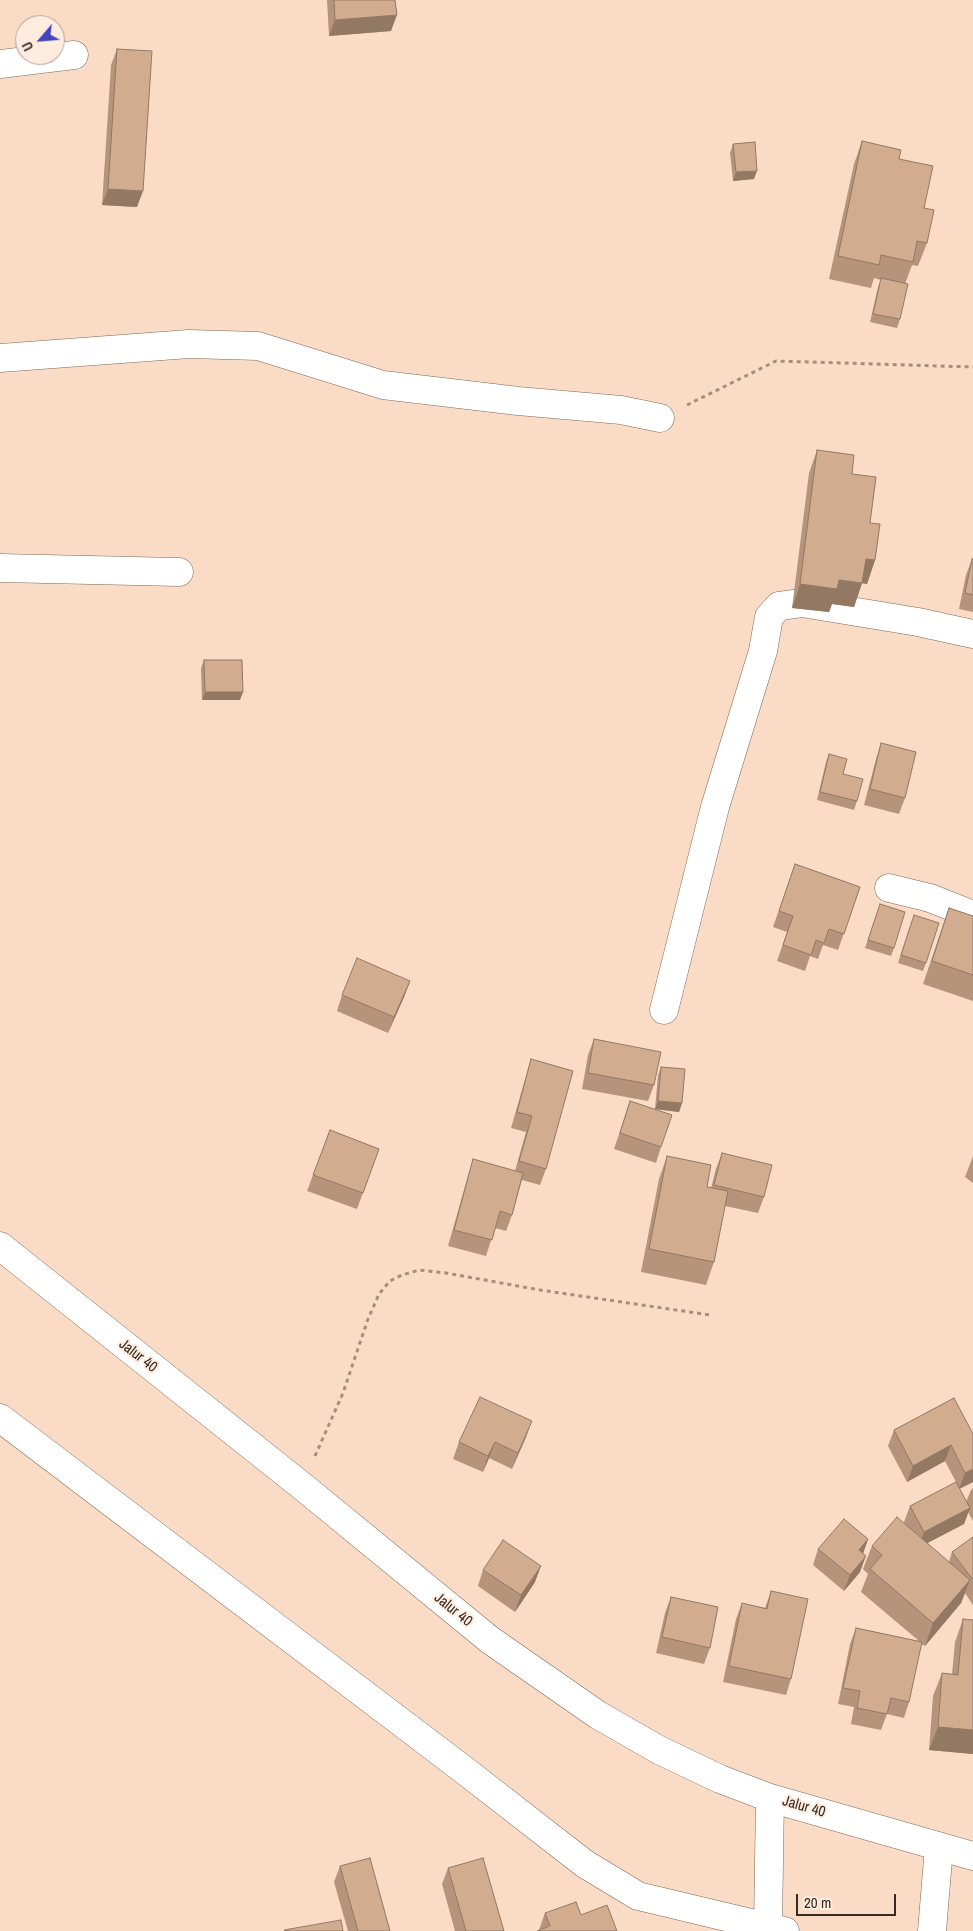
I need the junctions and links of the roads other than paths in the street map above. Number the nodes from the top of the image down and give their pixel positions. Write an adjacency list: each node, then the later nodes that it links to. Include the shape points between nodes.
1 (74, 55): 2 (main road)
2 (0, 64)
3 (0, 358): 4 (main road, via 189,344 258,346 383,385 518,402 621,410)
4 (660, 418)
5 (0, 568): 6 (main road)
6 (179, 572)
7 (973, 634): 10 (main road, via 802,603 779,606 769,617 763,651 715,807)
8 (889, 888): 9 (main road, via 930,898)
9 (973, 915)
10 (664, 1010)
11 (0, 1246): 13 (main road, Jalur 40, via 490,1640 598,1715 659,1750)
12 (0, 1418): 16 (main road, via 585,1864 638,1896)
13 (770, 1798): 14 (main road, Jalur 40); 16 (main road)
14 (939, 1847): 15 (main road, Jalur 40); 17 (main road)
15 (973, 1856)
16 (776, 1929)
17 (932, 1931)

